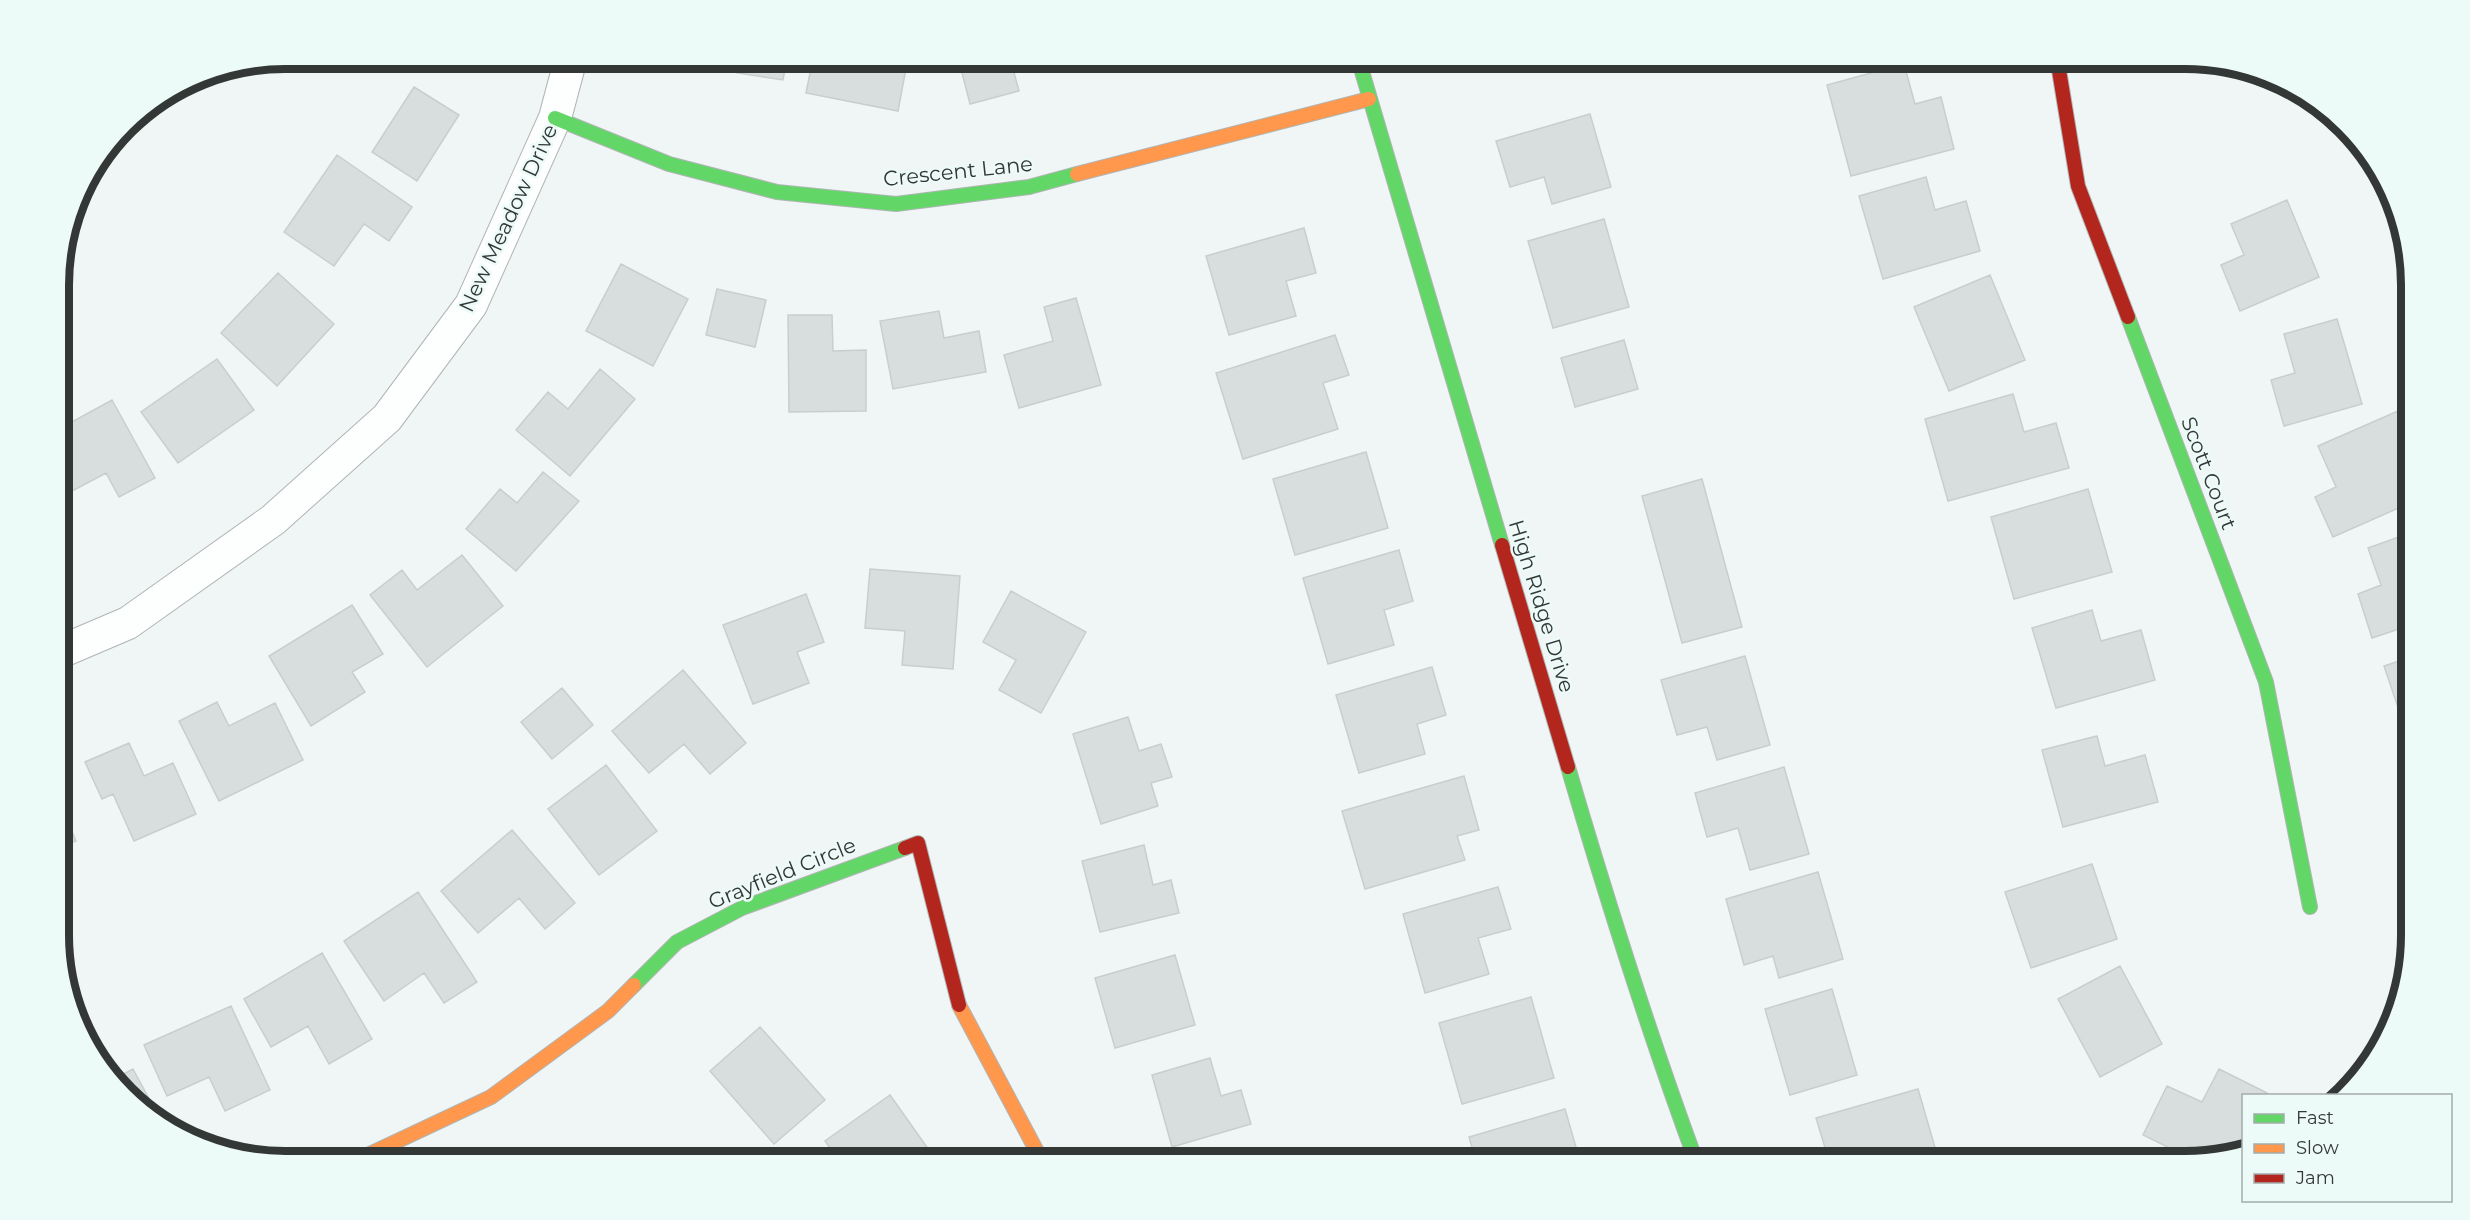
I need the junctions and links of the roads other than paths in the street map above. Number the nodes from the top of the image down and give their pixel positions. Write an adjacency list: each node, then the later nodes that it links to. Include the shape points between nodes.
1 (568, 69): 5 (street, New Meadow Drive)
2 (1361, 69): 4 (street, High Ridge Drive)
3 (2059, 69): 7 (street, Scott Court, via 2078,186 2266,682)
4 (1369, 99): 5 (street, Crescent Lane, via 1029,187 896,204 767,189 669,164); 10 (street, High Ridge Drive, via 1601,880)
5 (555, 118): 6 (street, New Meadow Drive, via 471,305 387,418 273,520 128,623)
6 (69, 648)
7 (2310, 907)
8 (376, 1151): 9 (street, Grayfield Circle, via 491,1097 608,1011 677,942 742,908 918,843 960,1008)
9 (1037, 1151)
10 (1692, 1151)

